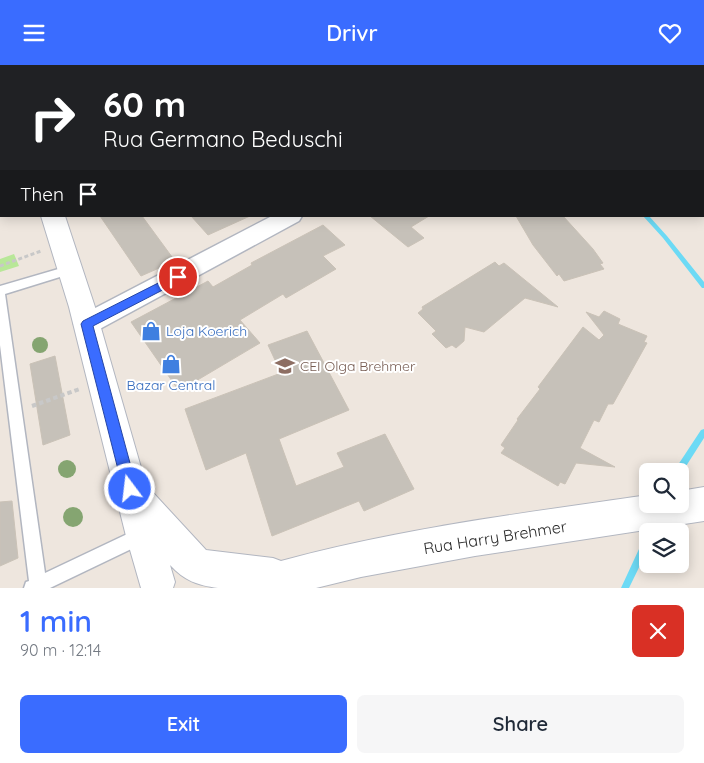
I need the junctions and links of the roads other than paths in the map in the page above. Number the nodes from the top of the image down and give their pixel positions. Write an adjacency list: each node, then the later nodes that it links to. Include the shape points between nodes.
1 (53, 217): 3 (main road)
2 (289, 217): 6 (street)
3 (72, 269): 4 (lane); 6 (main road)
4 (0, 291)
5 (0, 296): 12 (lane)
6 (87, 324): 8 (main road, via 130,489)
7 (703, 504): 10 (main road, Rua Harry Brehmer, via 573,525 484,535)
8 (151, 531): 9 (main road); 11 (main road); 12 (lane)
9 (204, 573): 10 (main road, Rua Harry Brehmer); 11 (main road, via 184,564 165,573)
10 (287, 576): 13 (main road, Rua Harry Brehmer)
11 (156, 585)
12 (35, 586)
13 (249, 588)

